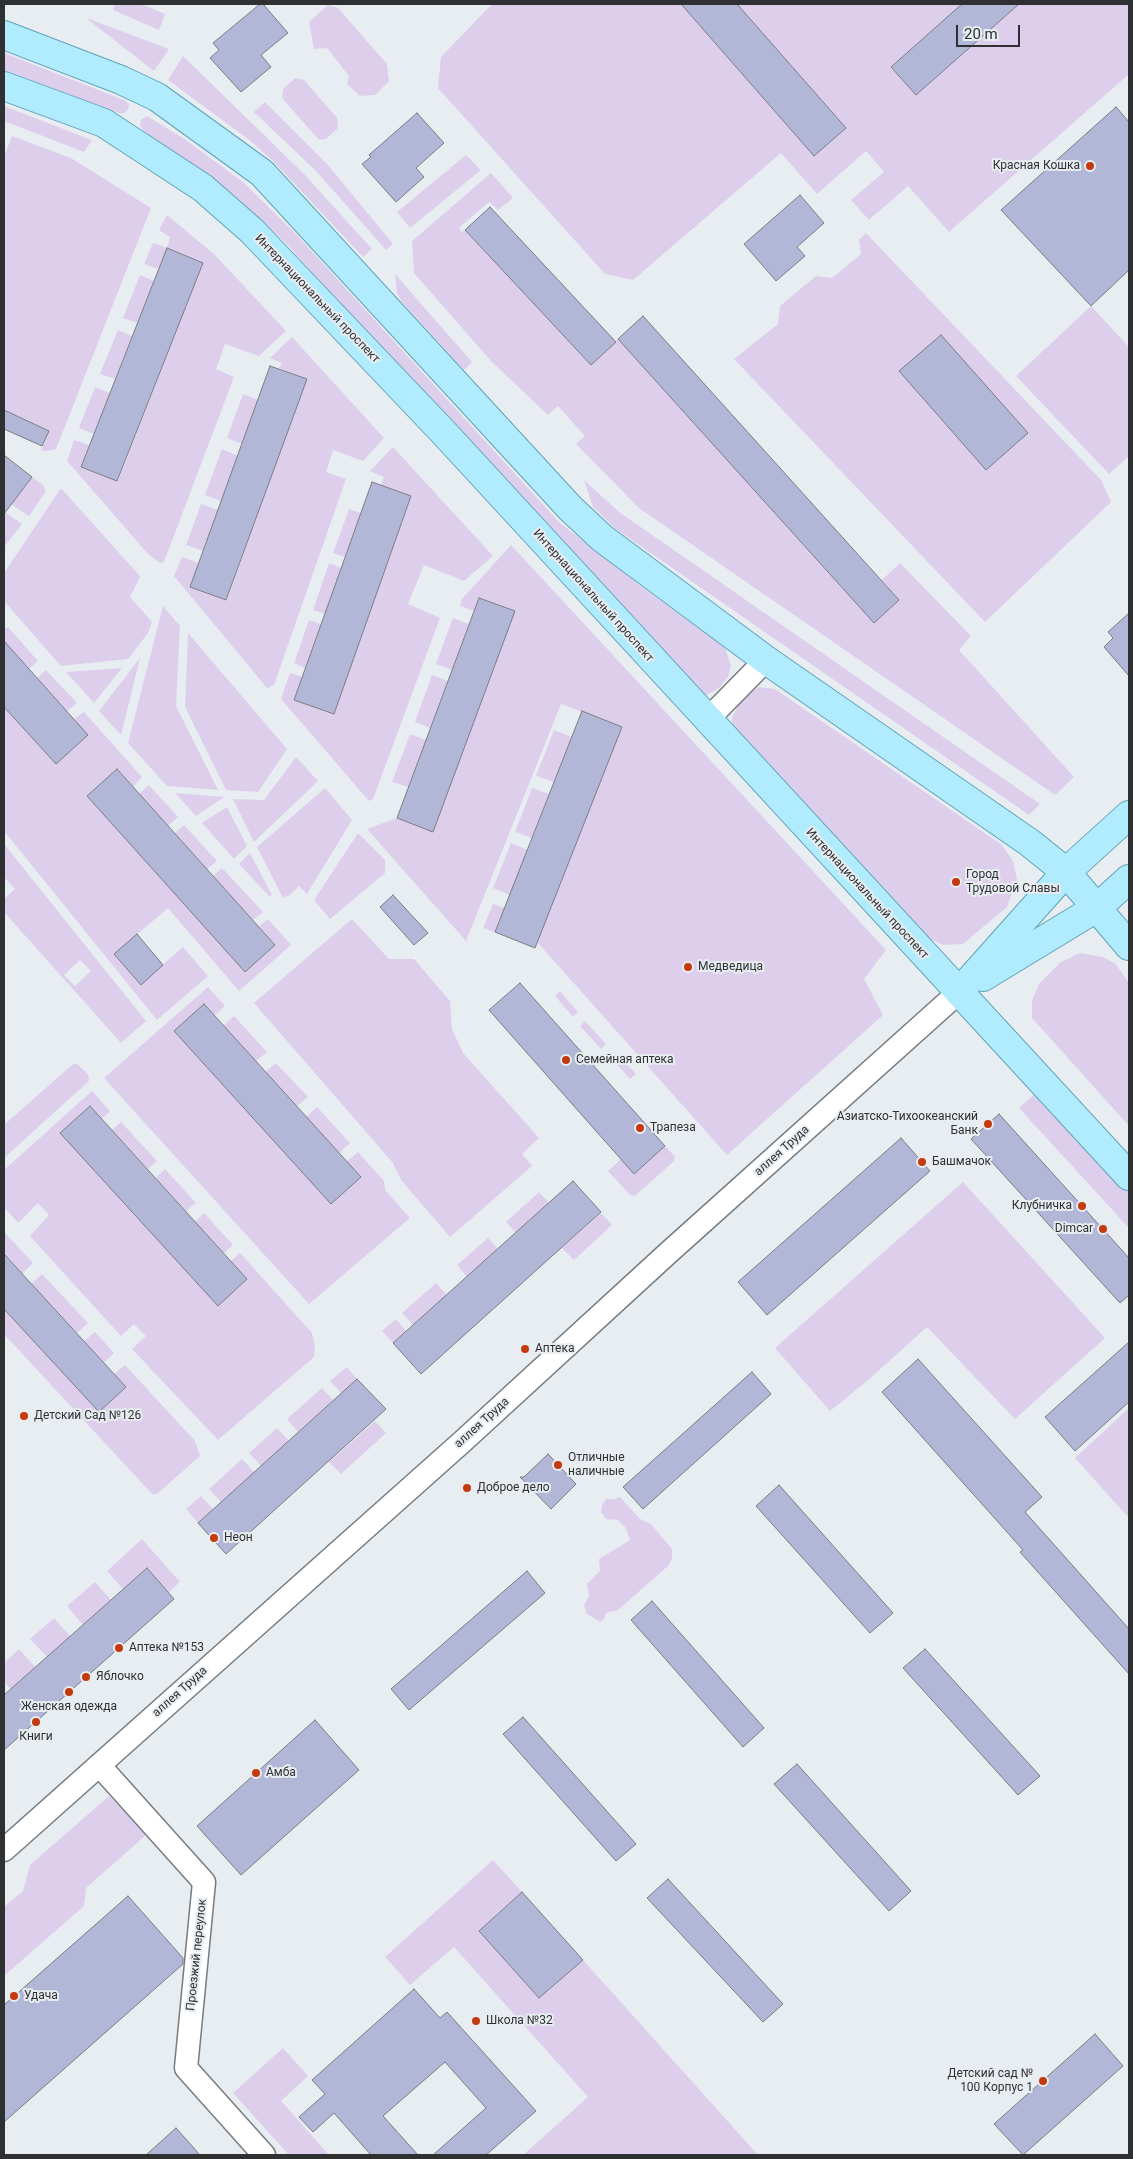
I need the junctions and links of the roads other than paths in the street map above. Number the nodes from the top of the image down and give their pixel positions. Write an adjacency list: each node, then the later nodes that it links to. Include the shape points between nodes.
1 (4, 35): 3 (main road, via 157,97 262,172 570,508 602,538)
2 (4, 86): 4 (main road, Интернациональный проспект, via 104,123 203,188 252,231 446,435)
3 (766, 660): 4 (street); 6 (main road, via 1030,843)
4 (707, 720): 10 (main road, Интернациональный проспект)
5 (1129, 815): 6 (main road, аллея Труда)
6 (1066, 872): 8 (main road); 10 (main road, аллея Труда)
7 (1129, 879): 8 (main road, аллея Труда)
8 (1098, 907): 9 (main road); 10 (main road, аллея Труда)
9 (1129, 946)
10 (958, 992): 11 (main road, Интернациональный проспект); 12 (street, аллея Труда, via 462,1442)
11 (1129, 1176)
12 (99, 1765): 13 (street, аллея Труда); 14 (street, Проезжий переулок, via 204,1882 186,2068)
13 (4, 1850)
14 (264, 2155)

